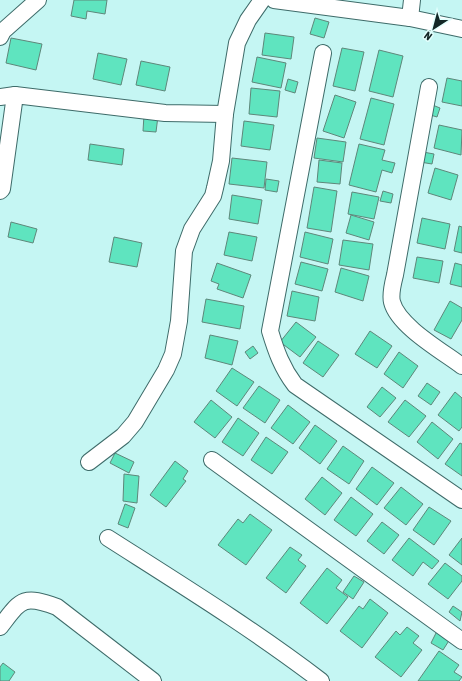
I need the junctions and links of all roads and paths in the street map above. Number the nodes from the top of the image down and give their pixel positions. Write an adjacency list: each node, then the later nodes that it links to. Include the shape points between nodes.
1 (38, 0): 7 (street, via 3,31)
2 (262, 0): 11 (street, via 248,20 237,44)
3 (274, 0): 5 (street)
4 (412, 0): 5 (street)
5 (410, 18): 6 (street)
6 (462, 29)
7 (0, 37)
8 (323, 54): 16 (street, via 270,331 284,370 295,384)
9 (429, 87): 13 (street, via 392,302 398,314 411,328)
10 (7, 96): 11 (street, via 165,112); 12 (street)
11 (225, 114): 15 (street, via 216,188 192,229 184,251 179,320 173,354 135,422 123,436)
12 (0, 192)
13 (462, 366)
14 (212, 460): 19 (street)
15 (89, 462)
16 (462, 500)
17 (108, 538): 21 (street, via 244,625)
18 (0, 627): 20 (street, via 18,604 28,599 41,601 57,607)
19 (462, 641)
20 (153, 681)
21 (321, 681)

